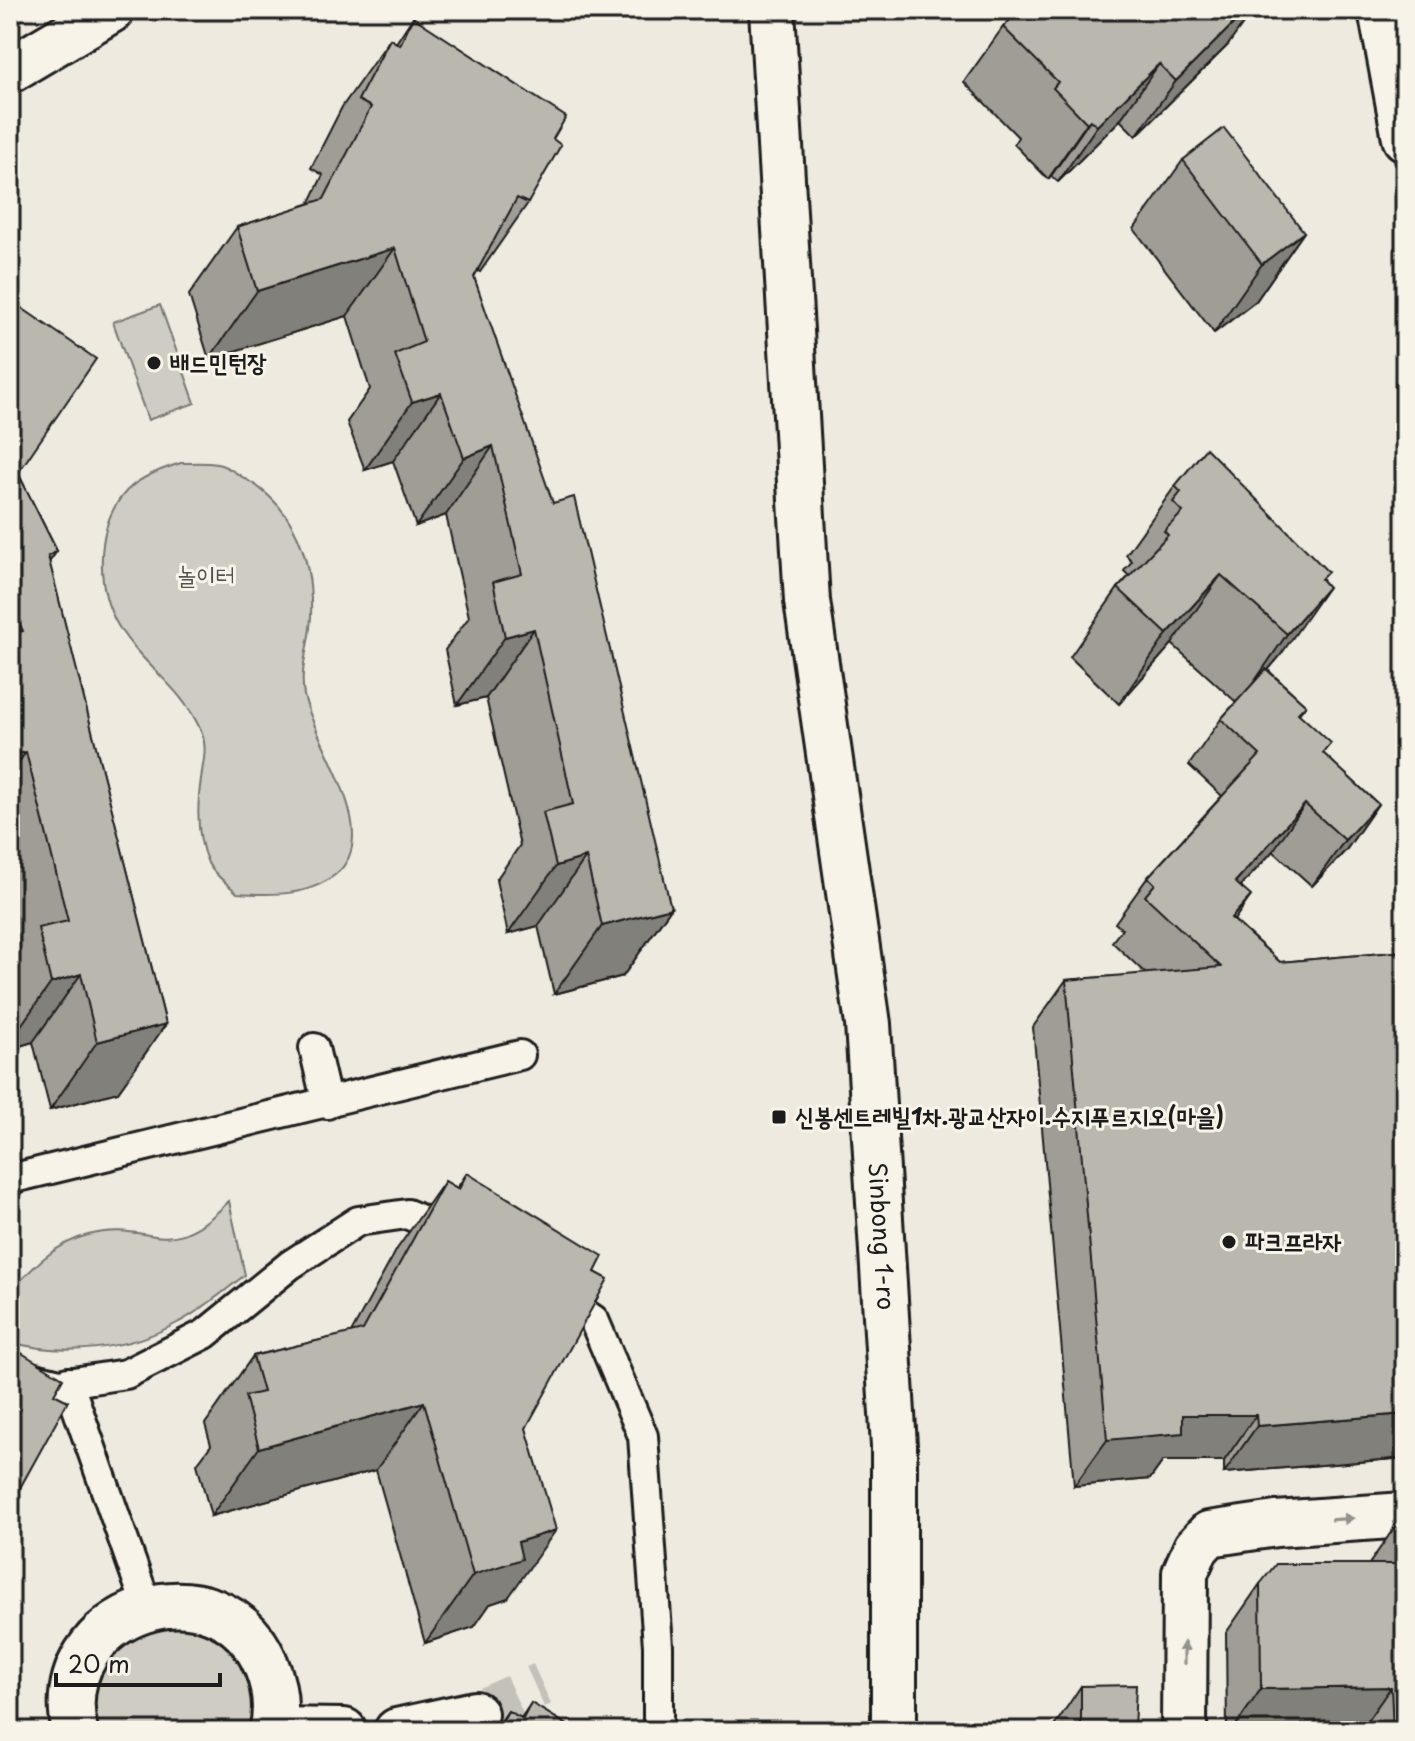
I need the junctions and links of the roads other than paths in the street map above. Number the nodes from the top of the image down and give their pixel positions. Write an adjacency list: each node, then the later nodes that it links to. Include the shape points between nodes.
1 (111, 10): 4 (street)
2 (1381, 10): 5 (street)
3 (767, 18): 22 (street, Sinbong 1-ro, via 807,601 868,1024 894,1446)
4 (10, 70)
5 (1405, 138)
6 (314, 1048): 8 (lane)
7 (520, 1055): 8 (lane)
8 (327, 1104): 9 (lane)
9 (10, 1179)
10 (475, 1243): 13 (lane, via 407,1214 358,1221 290,1265 205,1334 126,1374)
11 (529, 1275): 21 (lane, via 594,1320 643,1436 658,1646)
12 (10, 1372): 13 (lane)
13 (68, 1382): 15 (lane)
14 (1405, 1515): 23 (street, one-way to 14, via 1185,1573 1209,1534)
15 (147, 1607): 17 (street, via 182,1604 214,1612 241,1630 261,1655 273,1684); 18 (street, via 114,1621 89,1646 73,1679)
16 (475, 1714): 20 (street)
17 (272, 1730): 19 (street)
18 (75, 1731)
19 (344, 1731)
20 (397, 1731)
21 (658, 1731)
22 (894, 1731)
23 (1184, 1731)

